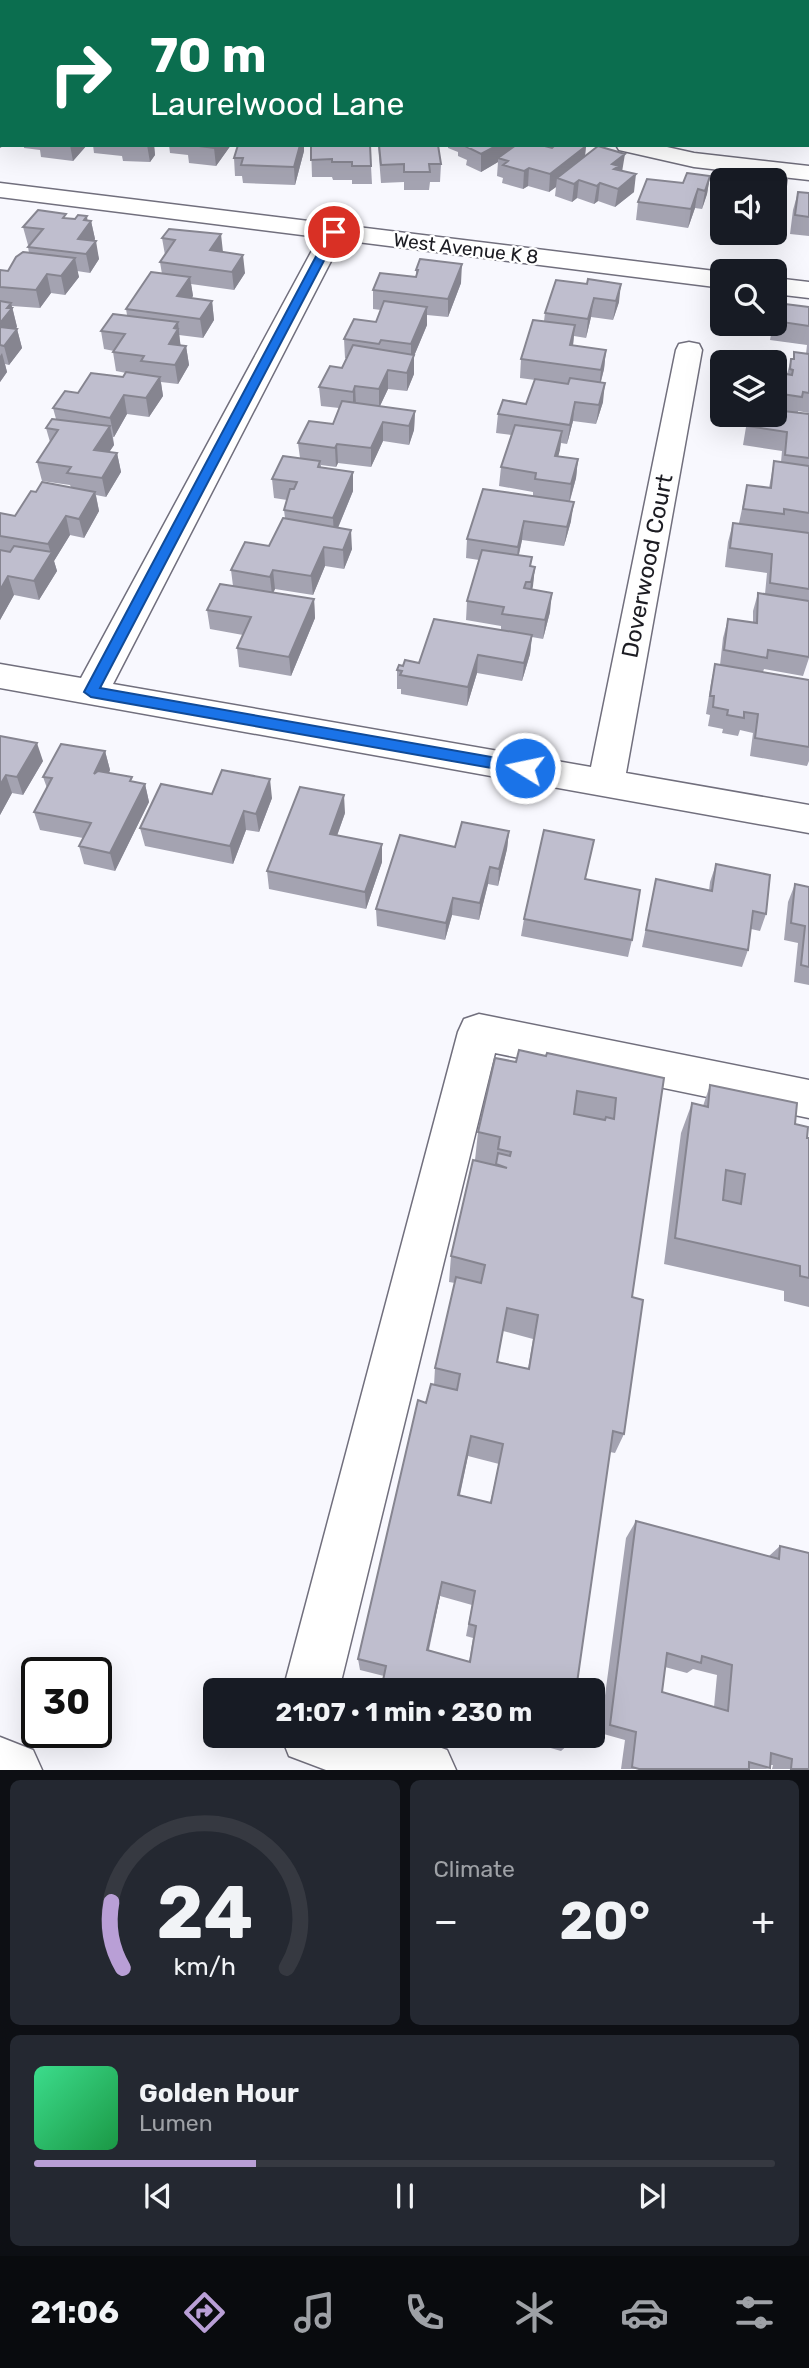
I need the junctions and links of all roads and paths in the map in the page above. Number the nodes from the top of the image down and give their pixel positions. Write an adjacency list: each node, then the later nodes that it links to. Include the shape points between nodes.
1 (636, 147): 2 (street, via 694,160)
2 (809, 173)
3 (0, 190): 4 (street, West Avenue K 8)
4 (334, 232): 5 (street, West Avenue K 8); 10 (street)
5 (710, 278)
6 (787, 287): 7 (street)
7 (809, 290)
8 (689, 349): 11 (street, Doverwood Court)
9 (0, 676): 10 (street)
10 (91, 692): 11 (street)
11 (606, 782): 12 (street)
12 (809, 818)
13 (809, 1099): 14 (street, via 479,1032)
14 (313, 1678)
15 (352, 1748): 18 (street)
16 (0, 1766): 17 (street)
17 (13, 1769)
18 (427, 1769)

